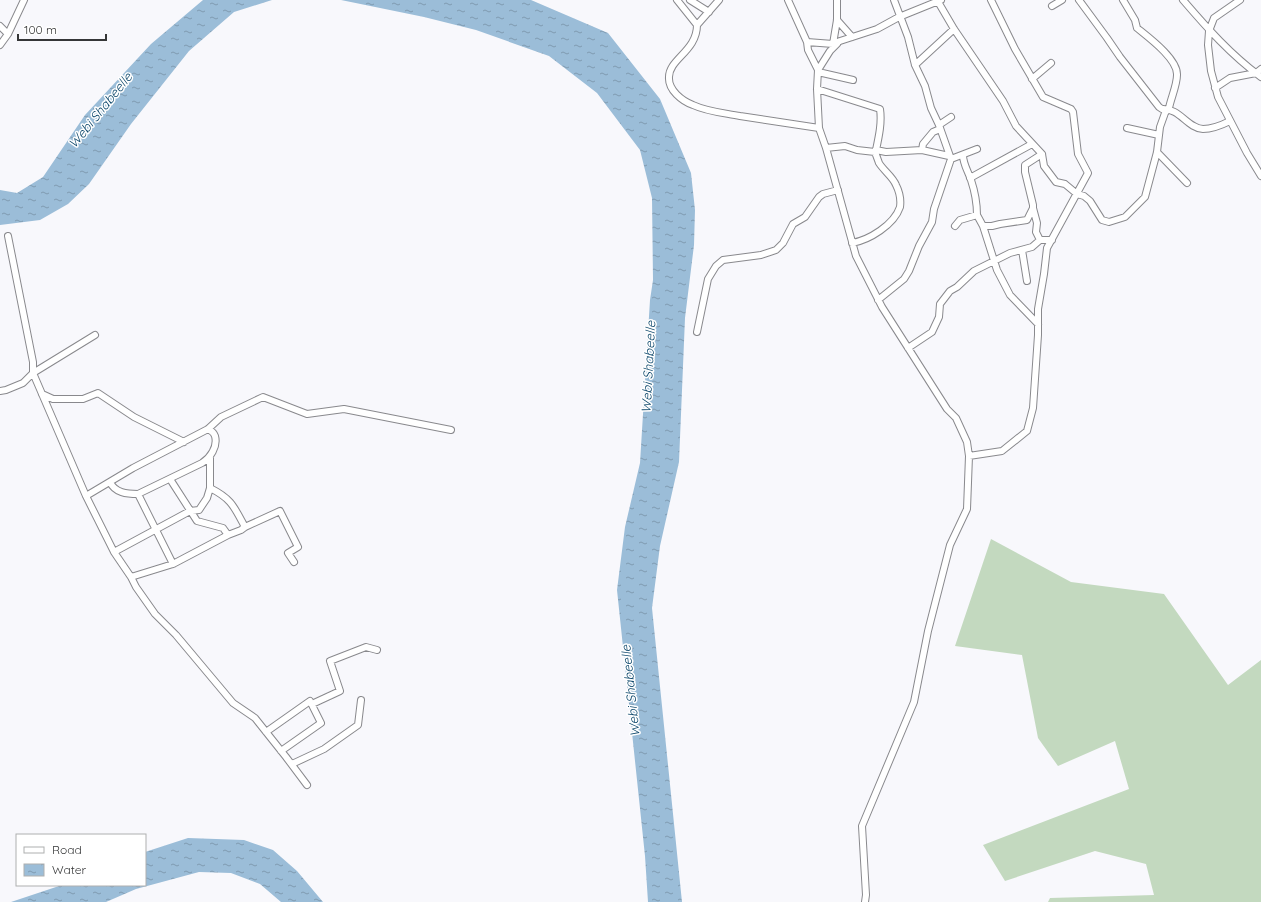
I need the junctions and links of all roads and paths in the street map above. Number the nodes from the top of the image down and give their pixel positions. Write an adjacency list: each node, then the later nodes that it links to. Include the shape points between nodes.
1 (24, 0): 23 (street)
2 (677, 0): 19 (street)
3 (690, 0): 16 (street)
4 (719, 0): 16 (street)
5 (788, 0): 26 (street)
6 (837, 0): 18 (street)
7 (894, 0): 17 (street)
8 (939, 0): 17 (street); 21 (street)
9 (992, 0): 33 (street, via 1015,50)
10 (1062, 0): 15 (street)
11 (1079, 0): 37 (street, via 1154,100 1162,109)
12 (1122, 0): 37 (street, via 1135,20 1137,28 1172,61 1176,69 1177,75)
13 (1183, 0): 22 (street)
14 (1240, 0): 22 (street, via 1214,18)
15 (1052, 6)
16 (709, 12): 19 (street)
17 (899, 17): 24 (street, via 877,29); 30 (street, via 908,37)
18 (837, 20): 24 (street); 27 (street)
19 (697, 25): 41 (street, via 697,34 692,43 671,68 668,77 671,88 679,97 692,105 711,111)
20 (0, 26): 23 (street)
21 (954, 29): 30 (street); 45 (street, via 1003,101 1016,126)
22 (1209, 31): 32 (street); 35 (street, via 1208,46)
23 (8, 34): 28 (street)
24 (852, 37): 25 (street)
25 (840, 41): 27 (street); 31 (street, via 830,51)
26 (807, 42): 27 (street); 31 (street)
27 (833, 44)
28 (0, 45)
29 (1051, 63): 33 (street)
30 (915, 64): 40 (street, via 925,86 930,108)
31 (818, 71): 34 (street); 36 (street)
32 (1259, 73): 35 (street, via 1230,78)
33 (1032, 79): 58 (street, via 1043,97 1073,112 1078,154 1088,173)
34 (853, 80)
35 (1215, 88): 39 (street)
36 (817, 89): 41 (street); 49 (street, via 880,109)
37 (1169, 108): 39 (street, via 1202,129 1218,127); 43 (street, via 1162,121)
38 (951, 117): 40 (street)
39 (1230, 121): 54 (street)
40 (940, 127): 48 (street, via 923,144); 53 (street)
41 (819, 128): 46 (street)
42 (1127, 128): 43 (street)
43 (1159, 135): 50 (street)
44 (883, 139): 49 (street)
45 (1032, 144): 51 (street); 55 (street)
46 (826, 148): 49 (street, via 845,146 857,150); 57 (street)
47 (977, 149): 52 (street)
48 (922, 150): 49 (street); 53 (street)
49 (876, 151): 66 (street, via 880,163 896,185 900,206 894,217 876,233 863,241)
50 (1157, 152): 56 (street); 58 (street, via 1145,197 1125,217 1109,222 1102,220 1090,201)
51 (1042, 154): 58 (street, via 1044,166 1056,182 1065,184); 59 (street, via 1025,165)
52 (963, 155): 53 (street); 55 (street, via 963,162)
53 (950, 158): 70 (street, via 932,222 909,271 904,279)
54 (1261, 176)
55 (970, 178): 60 (street, via 977,201)
56 (1188, 182)
57 (838, 190): 66 (street); 72 (street, via 819,197 805,216 792,224 783,243 776,250 761,255 723,260 716,266 708,279)
58 (1077, 194): 65 (street)
59 (1033, 208): 62 (street, via 1027,220); 64 (street, via 1037,223 1036,232)
60 (977, 215): 61 (street, via 960,220); 62 (street)
61 (955, 226)
62 (983, 226): 68 (street)
63 (8, 236): 75 (street)
64 (1040, 240): 65 (street); 67 (street, via 1032,247)
65 (1052, 240): 71 (street, via 1046,248)
66 (852, 243): 70 (street)
67 (1022, 250): 68 (street); 69 (street)
68 (995, 260): 71 (street, via 997,270 1010,295); 74 (street, via 974,271 950,291 940,304 939,317 932,332)
69 (1027, 281)
70 (878, 300): 74 (street)
71 (1038, 324): 81 (street, via 1033,408 1027,431 1002,451)
72 (697, 332)
73 (95, 335): 75 (street)
74 (908, 348): 81 (street, via 947,409 956,418 967,442)
75 (33, 373): 76 (street, via 23,383); 77 (street)
76 (0, 391)
77 (42, 394): 80 (street, via 53,399 83,399 98,393 134,417); 87 (street)
78 (208, 428): 79 (street, via 221,417 263,397 307,414 344,409); 80 (street); 82 (street, via 214,436 215,447)
79 (451, 430)
80 (184, 442): 84 (street)
81 (969, 456): 103 (street, via 967,509 950,545 928,631 914,702 862,826)
82 (210, 458): 83 (street); 85 (street)
83 (170, 479): 86 (street); 88 (street)
84 (110, 482): 86 (street, via 122,493); 87 (street)
85 (210, 488): 88 (street, via 199,510); 89 (street, via 232,502)
86 (138, 494): 90 (street)
87 (86, 496): 92 (street)
88 (190, 511): 90 (street); 91 (street, via 197,521 223,528)
89 (245, 527): 91 (street); 93 (street, via 280,511 298,547 288,553)
90 (156, 530): 92 (street); 94 (street)
91 (228, 535): 94 (street)
92 (114, 552): 95 (street)
93 (294, 562)
94 (173, 564): 95 (street)
95 (131, 577): 99 (street, via 155,614 233,702 255,718)
96 (377, 650): 98 (street, via 366,647 330,661 340,691)
97 (361, 700): 101 (street, via 358,725 324,748)
98 (312, 704): 99 (street, via 310,701); 100 (street, via 321,723)
99 (266, 732): 100 (street)
100 (281, 751): 101 (street)
101 (292, 764): 102 (street)
102 (307, 785)
103 (865, 902)

